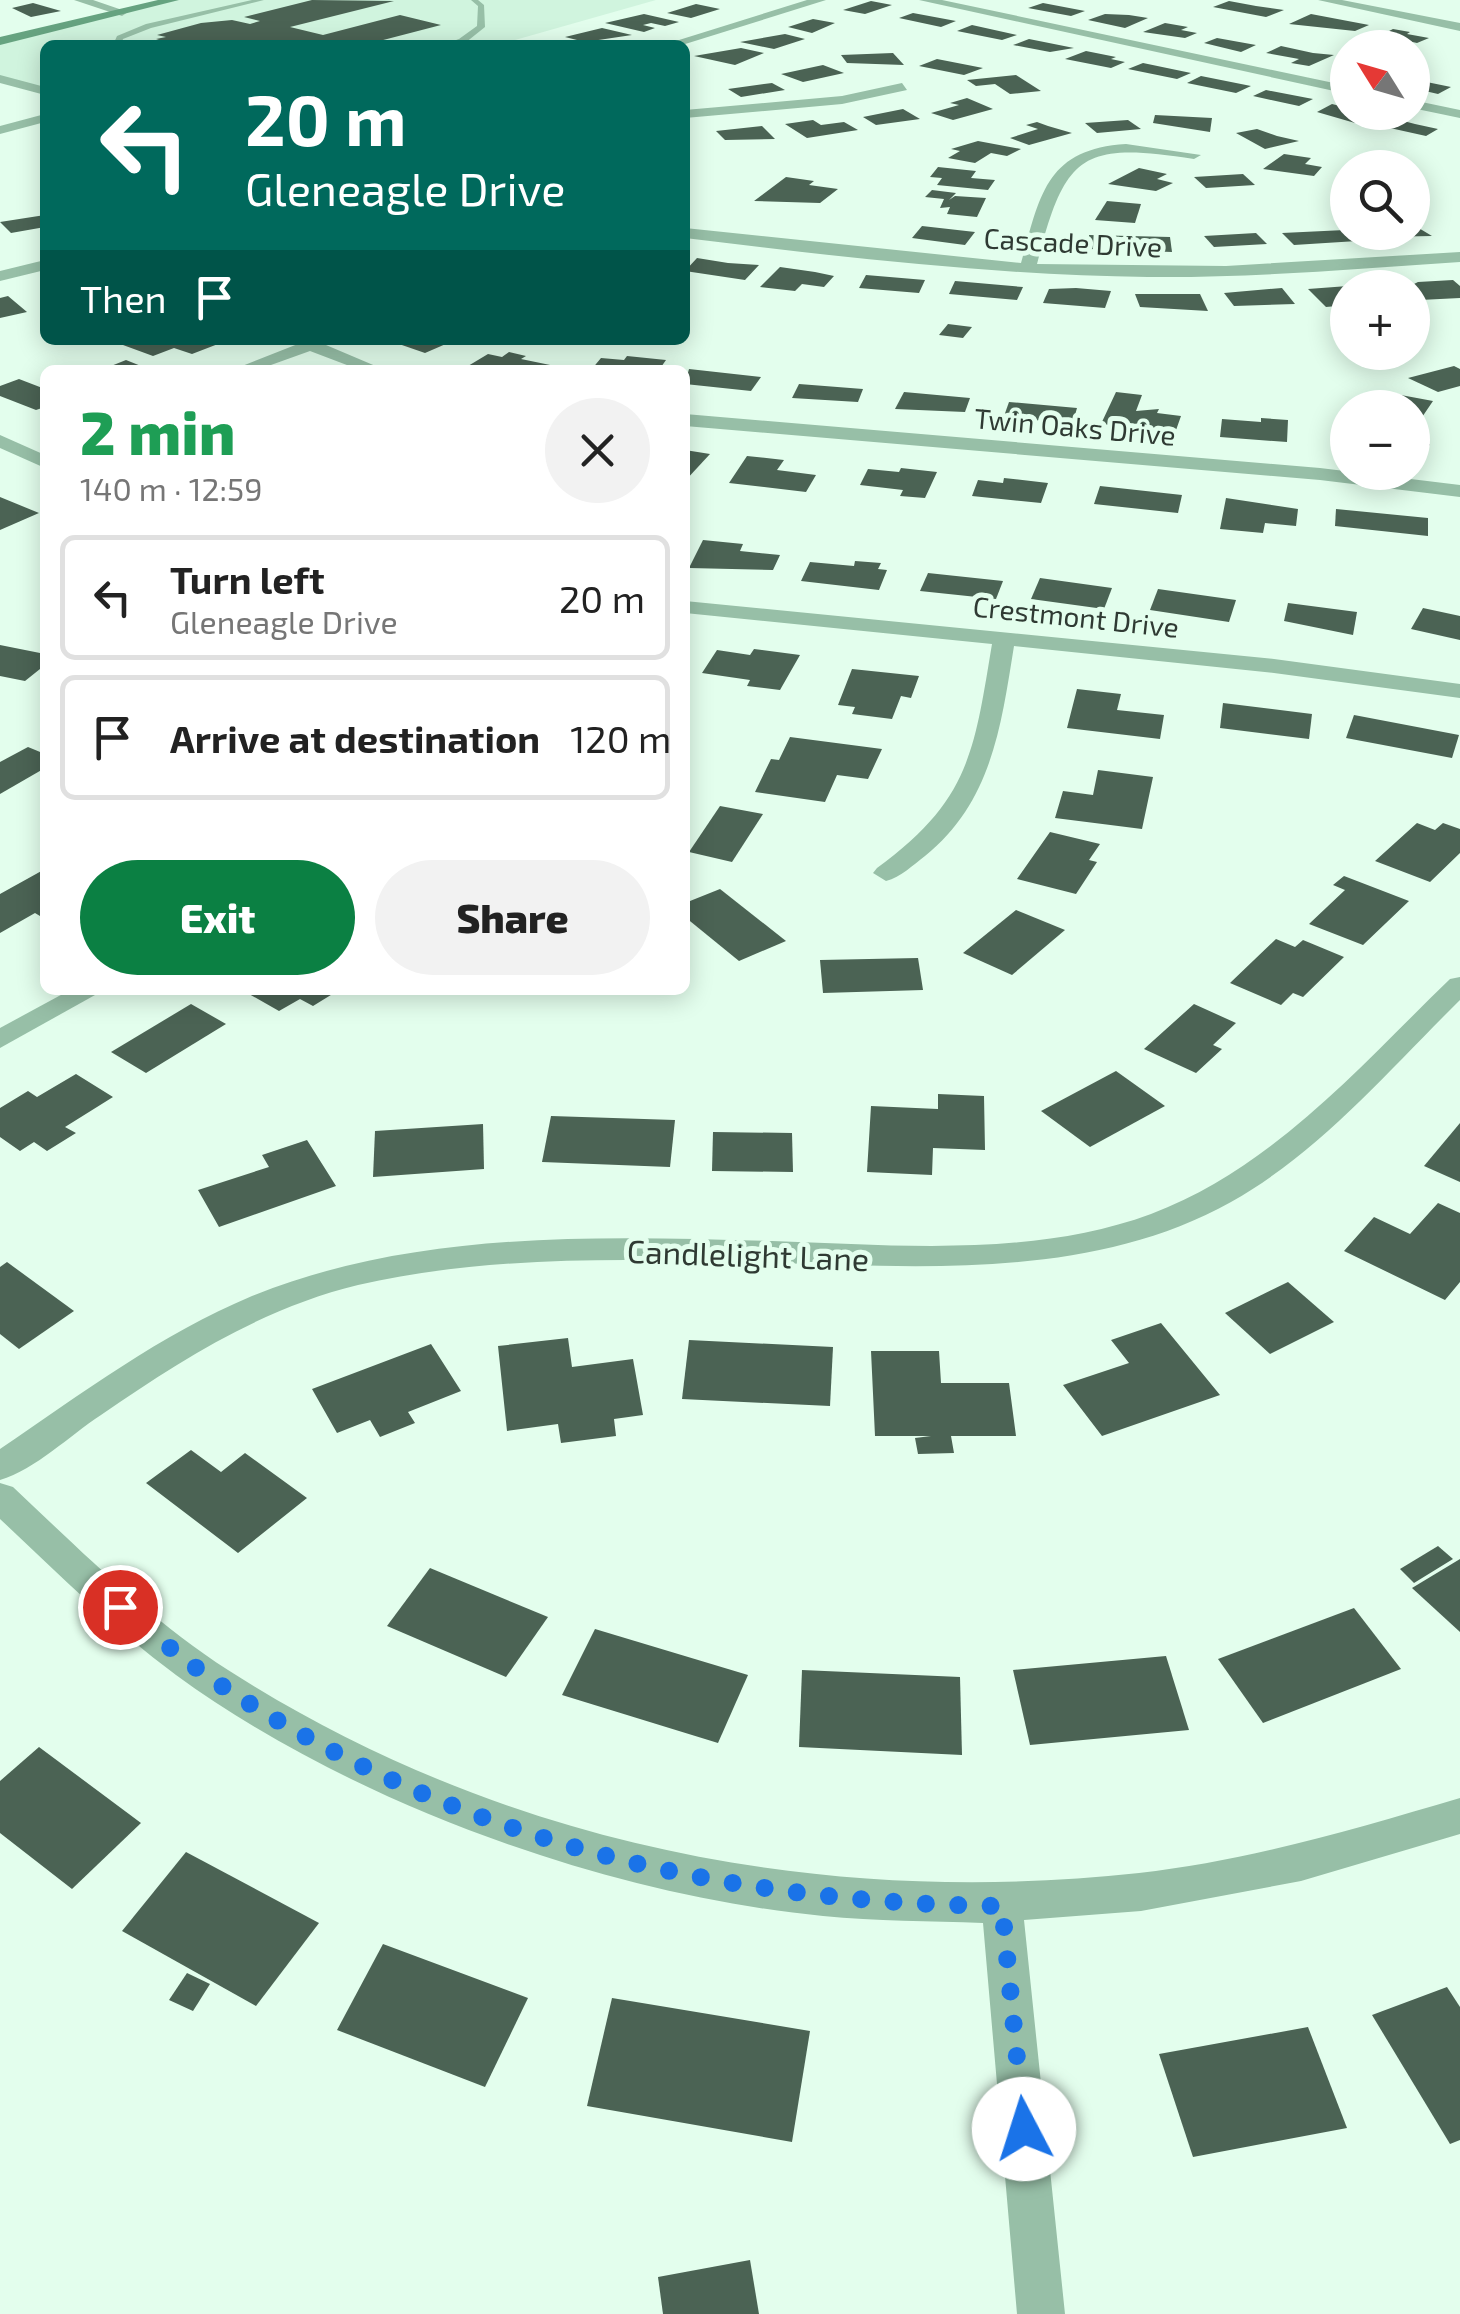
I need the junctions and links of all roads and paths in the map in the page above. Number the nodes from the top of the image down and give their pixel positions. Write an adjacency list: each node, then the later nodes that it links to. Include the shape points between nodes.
1 (80, 0): 8 (street)
2 (173, 0): 8 (main road)
3 (261, 0): 11 (lane, via 150,26)
4 (474, 0): 12 (lane, via 481,5 481,26)
5 (820, 0): 13 (street)
6 (925, 0): 15 (street)
7 (1324, 0): 9 (street)
8 (122, 12): 10 (main road)
9 (1460, 26)
10 (0, 40)
11 (119, 40)
12 (463, 40)
13 (686, 40)
14 (0, 78): 17 (street)
15 (1330, 86)
16 (902, 87): 19 (street, via 842,100)
17 (40, 88)
18 (1430, 108): 20 (street)
19 (690, 114)
20 (1460, 114)
21 (40, 119): 22 (street)
22 (0, 130)
23 (1194, 155): 27 (street, via 1118,150 1072,163 1054,184)
24 (690, 234): 27 (street, Cascade Drive)
25 (1460, 257): 27 (street, Cascade Drive, via 1187,272)
26 (40, 265): 28 (street)
27 (1028, 266)
28 (0, 276)
29 (309, 345): 31 (street)
30 (323, 345): 32 (street)
31 (255, 365)
32 (365, 365)
33 (690, 420): 39 (street, Twin Oaks Drive)
34 (0, 441): 36 (street)
35 (40, 444): 36 (street)
36 (20, 450): 37 (street); 38 (street)
37 (0, 458)
38 (40, 460)
39 (1460, 491)
40 (690, 608): 41 (street, Crestmont Drive)
41 (1004, 639): 42 (street, Crestmont Drive); 43 (street, via 966,796 920,848)
42 (1460, 691)
43 (886, 873)
44 (1460, 985): 47 (street, Candlelight Lane, via 1261,1169 1145,1227 981,1256 579,1249 356,1274 222,1323)
45 (81, 995): 46 (street)
46 (0, 1039)
47 (0, 1467)
48 (0, 1497): 50 (street, via 120,1607 214,1680 307,1738 413,1789 530,1834 758,1890 887,1905)
49 (1460, 1816): 50 (street, via 1393,1839 1197,1885)
50 (1002, 1906): 51 (street)
51 (1041, 2314)

